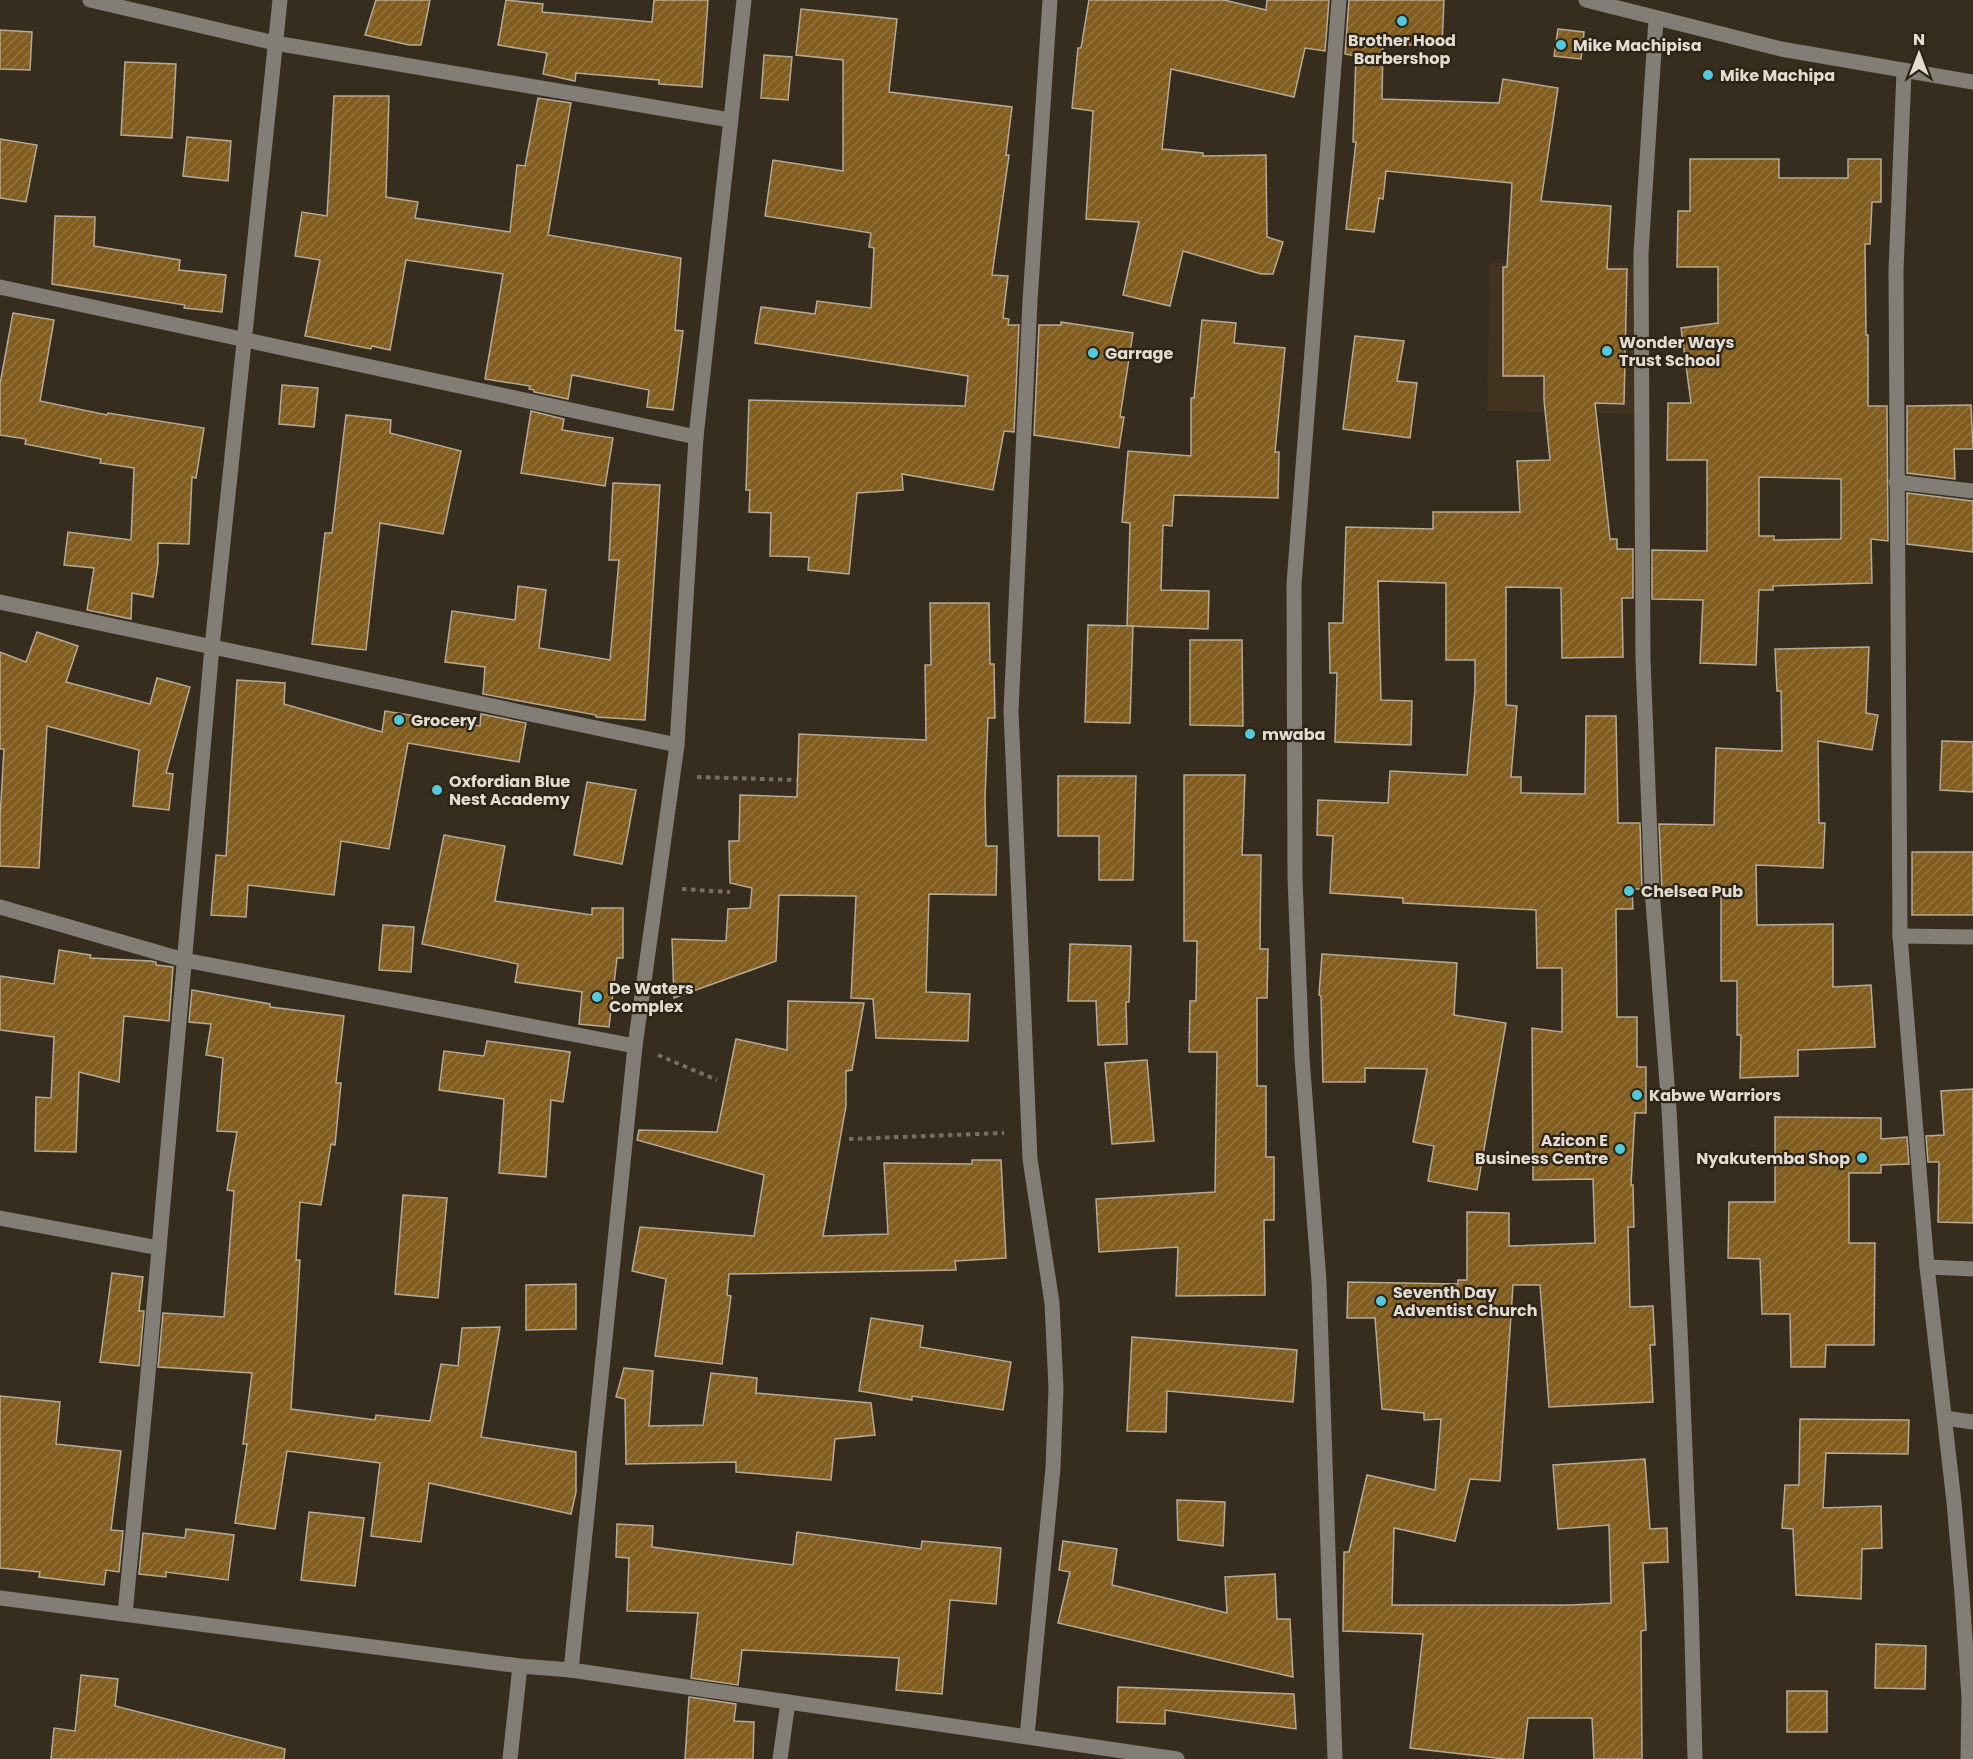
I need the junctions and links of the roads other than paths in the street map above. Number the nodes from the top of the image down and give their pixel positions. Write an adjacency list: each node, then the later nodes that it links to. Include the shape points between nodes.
1 (90, 0): 8 (street)
2 (280, 0): 8 (street)
3 (744, 0): 11 (street)
4 (1050, 0): 36 (street, via 1030,301 1011,711 1030,1159 1052,1303 1056,1389 1053,1468)
5 (1339, 0): 40 (street, via 1294,584 1295,878 1302,1058 1318,1281)
6 (1586, 0): 7 (street)
7 (1656, 19): 9 (street, via 1780,49); 41 (street, via 1641,253 1643,659 1652,889 1669,1109 1681,1350)
8 (275, 44): 11 (street); 13 (street)
9 (1904, 71): 10 (street); 15 (street, via 1896,271)
10 (1973, 82)
11 (730, 120): 14 (street)
12 (0, 287): 13 (street)
13 (243, 340): 14 (street); 18 (street)
14 (696, 436): 19 (street)
15 (1896, 482): 16 (street); 21 (street)
16 (1973, 491)
17 (0, 602): 18 (street)
18 (212, 647): 19 (street); 23 (street)
19 (677, 745): 24 (street)
20 (0, 907): 23 (street)
21 (1900, 936): 22 (street); 27 (street)
22 (1973, 937)
23 (184, 960): 24 (street); 26 (street)
24 (635, 1046): 34 (street)
25 (0, 1218): 26 (street)
26 (159, 1248): 32 (street)
27 (1927, 1267): 28 (street); 29 (street)
28 (1973, 1269)
29 (1945, 1418): 30 (street); 42 (street, via 1962,1594 1969,1698)
30 (1973, 1422)
31 (0, 1598): 32 (street)
32 (125, 1614): 33 (street)
33 (520, 1666): 34 (street); 37 (street)
34 (571, 1670): 35 (street)
35 (788, 1702): 36 (street); 38 (street)
36 (1027, 1736): 39 (street)
37 (510, 1759)
38 (780, 1759)
39 (1177, 1759)
40 (1335, 1759)
41 (1695, 1759)
42 (1968, 1759)

